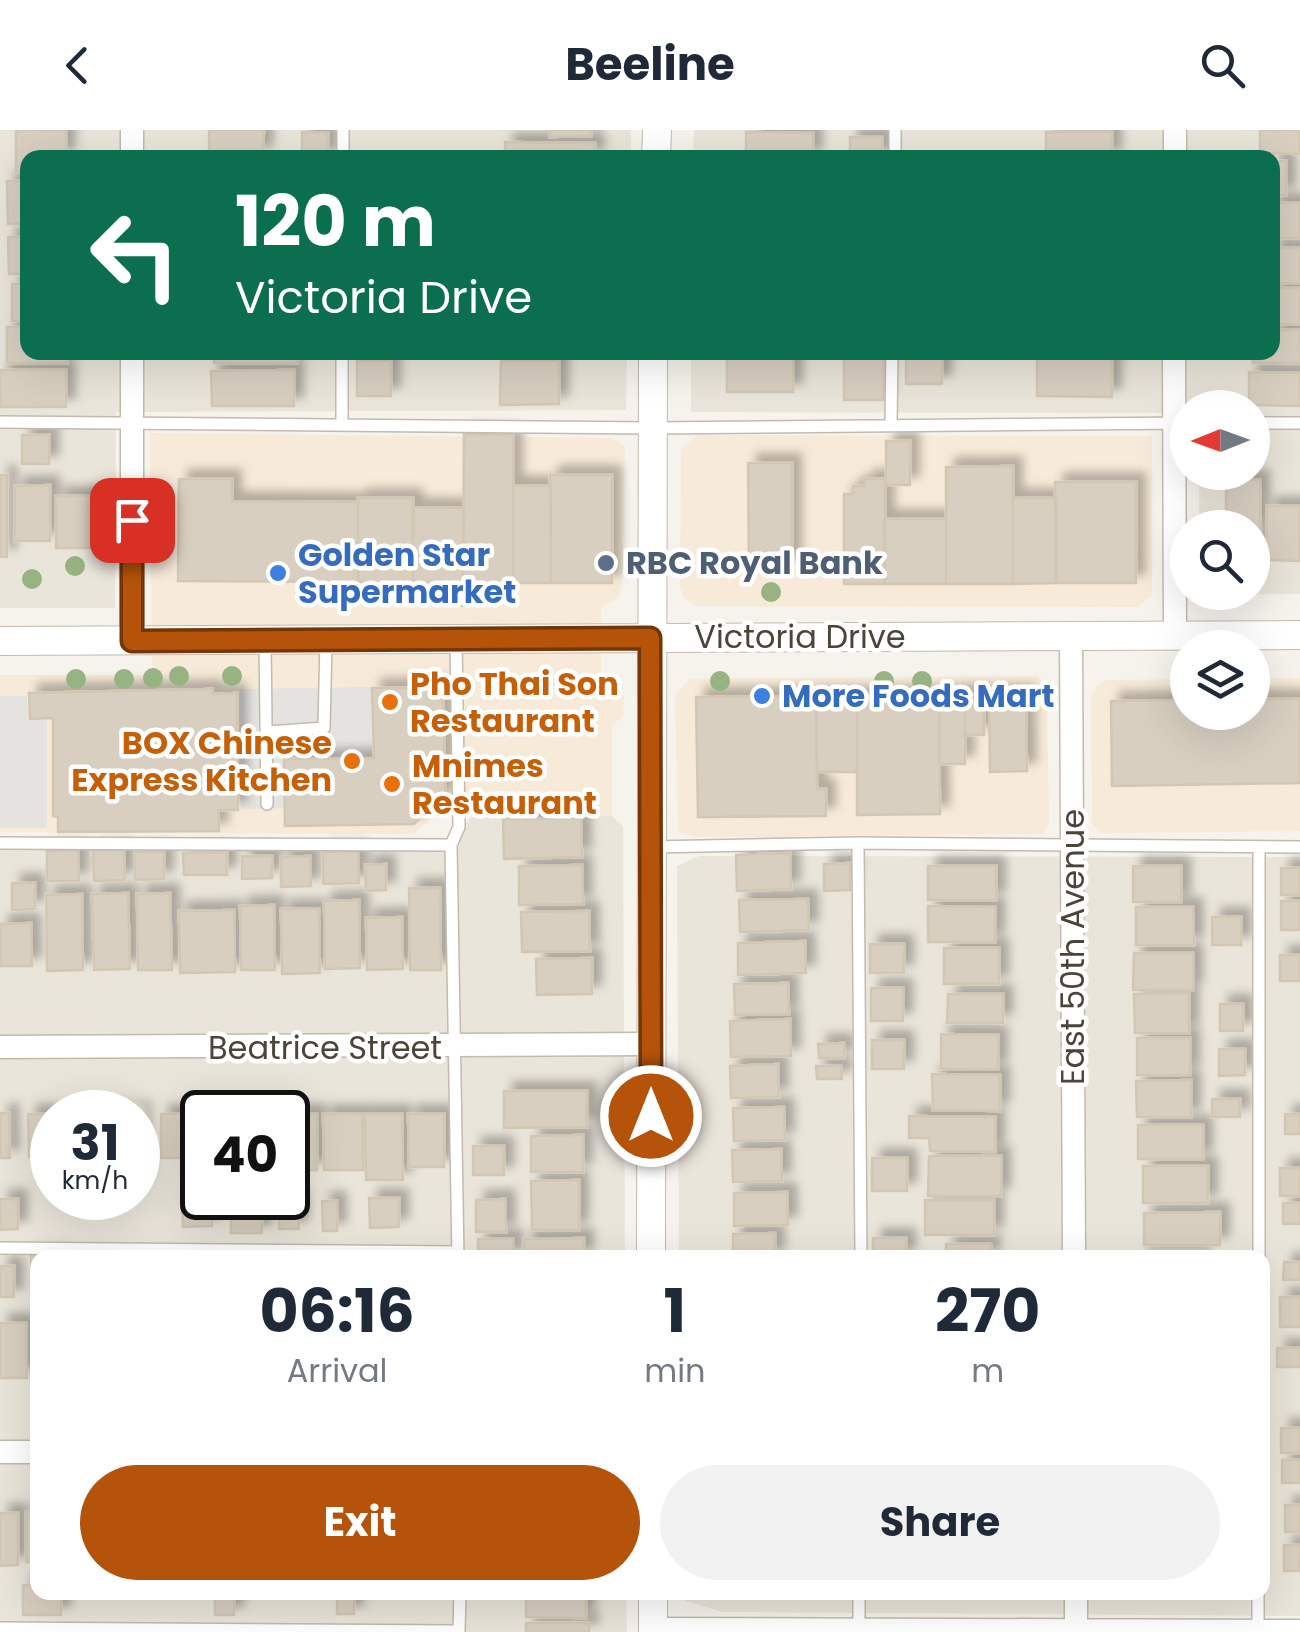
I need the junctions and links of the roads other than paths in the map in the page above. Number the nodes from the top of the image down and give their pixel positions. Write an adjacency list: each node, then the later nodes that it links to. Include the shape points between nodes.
1 (132, 360): 10 (street)
2 (342, 360): 13 (lane)
3 (654, 360): 14 (street)
4 (892, 360): 11 (lane)
5 (1175, 360): 6 (street)
6 (1178, 390)
7 (0, 422): 10 (lane)
8 (1170, 423): 11 (lane)
9 (1270, 423): 12 (lane)
10 (132, 424): 13 (lane); 23 (street)
11 (892, 424): 14 (lane)
12 (1300, 424)
13 (342, 425): 14 (lane)
14 (652, 428): 21 (street)
15 (1179, 490): 16 (street)
16 (1175, 630)
17 (1072, 636): 18 (street, Victoria Drive); 21 (street, Victoria Drive); 29 (street, East 50th Avenue)
18 (1170, 636)
19 (1270, 636): 20 (street, Victoria Drive)
20 (1300, 636)
21 (650, 638): 26 (street, Victoria Drive); 33 (street)
22 (0, 641): 23 (street, Victoria Drive)
23 (132, 641): 24 (street, Victoria Drive)
24 (266, 641): 25 (street, Victoria Drive); 27 (lane)
25 (326, 641): 26 (street, Victoria Drive); 27 (lane, via 324,728)
26 (456, 641): 32 (lane, via 459,827)
27 (268, 732): 28 (lane)
28 (268, 804)
29 (1073, 842): 31 (lane); 34 (lane); 44 (street, East 50th Avenue)
30 (0, 843): 32 (lane)
31 (858, 843): 33 (lane); 43 (lane)
32 (451, 845): 38 (lane)
33 (650, 847): 36 (street)
34 (1259, 847): 35 (lane); 45 (lane)
35 (1300, 847)
36 (650, 1044): 38 (street, Beatrice Street); 42 (street)
37 (0, 1047): 38 (street, Beatrice Street)
38 (454, 1049): 41 (lane)
39 (0, 1248): 40 (lane)
40 (131, 1250)
41 (458, 1250)
42 (651, 1250)
43 (861, 1250)
44 (1074, 1250)
45 (1258, 1250)
46 (0, 1452): 47 (street)
47 (30, 1452)
48 (460, 1600): 57 (lane)
49 (652, 1600): 58 (street)
50 (860, 1600): 53 (lane)
51 (1076, 1600): 55 (street)
52 (1258, 1600): 56 (lane)
53 (859, 1627): 55 (street); 58 (street)
54 (0, 1628): 57 (lane)
55 (1076, 1628): 56 (street)
56 (1258, 1630): 59 (street)
57 (460, 1631)
58 (653, 1631)
59 (1300, 1631)

